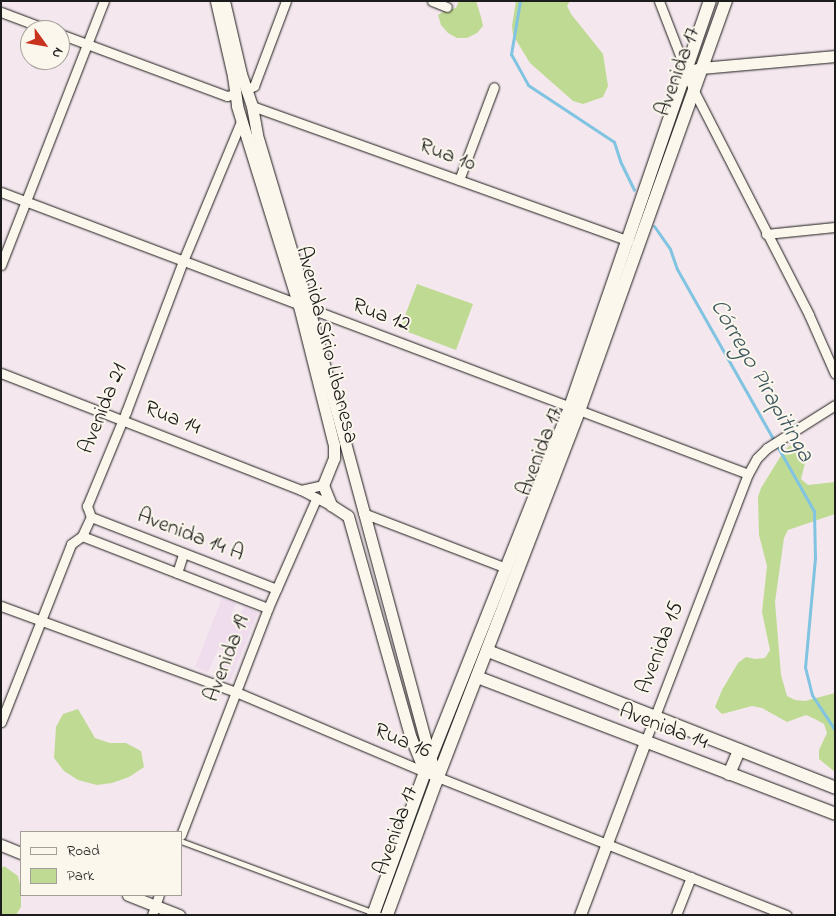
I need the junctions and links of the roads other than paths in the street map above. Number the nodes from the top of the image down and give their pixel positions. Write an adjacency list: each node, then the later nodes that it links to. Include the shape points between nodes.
1 (104, 1): 13 (street)
2 (216, 1): 20 (street, Avenida Sírio Libanesa)
3 (224, 1): 18 (street, Avenida Sírio Libanesa, via 241,74)
4 (286, 1): 18 (street, via 254,86)
5 (432, 1): 9 (street)
6 (658, 1): 16 (street)
7 (710, 1): 16 (main road, Avenida 17)
8 (726, 1): 15 (main road, Avenida 17)
9 (447, 7)
10 (1, 12): 11 (street)
11 (22, 20)
12 (70, 38): 13 (street)
13 (88, 44): 20 (street, via 227,96); 26 (street)
14 (835, 56): 15 (street)
15 (701, 68): 16 (street); 19 (main road, Avenida 17)
16 (687, 72): 19 (street); 29 (main road, Avenida 17)
17 (494, 87): 24 (street)
18 (248, 89): 20 (street, via 240,87); 21 (street, Avenida Sírio Libanesa)
19 (693, 89): 28 (street); 29 (main road, Avenida 17)
20 (234, 94): 23 (street, Avenida Sírio Libanesa)
21 (252, 106): 22 (street, Avenida Sírio Libanesa); 24 (street, Rua 10)
22 (255, 119): 23 (street, via 249,124); 32 (street, Avenida Sírio Libanesa)
23 (241, 122): 30 (street, Avenida 21); 32 (street, Avenida Sírio Libanesa)
24 (459, 180): 29 (street, Rua 10)
25 (1, 192): 26 (street, Rua 12)
26 (26, 202): 30 (street, Rua 12); 31 (street)
27 (835, 227): 28 (street)
28 (766, 234): 34 (street, via 809,315)
29 (633, 241): 36 (main road, Avenida 17)
30 (182, 261): 32 (street, Rua 12); 37 (street, Avenida 21)
31 (1, 265)
32 (304, 307): 36 (street, Rua 12); 38 (street, Avenida Sírio Libanesa, via 334,445); 39 (street, Avenida Sírio Libanesa)
33 (1, 373): 37 (street, Rua 14)
34 (835, 374)
35 (835, 405): 40 (street, Avenida 15, via 767,448)
36 (574, 409): 40 (street, Rua 12); 50 (main road, Avenida 17); 56 (main road, Avenida 17)
37 (122, 419): 42 (street, Rua 14); 47 (street, Avenida 21, via 86,506)
38 (331, 468): 39 (street, via 344,463); 41 (street, Avenida Sírio Libanesa)
39 (352, 469): 45 (street, Avenida Sírio Libanesa)
40 (748, 474): 59 (street, Avenida 15)
41 (323, 485): 42 (street); 44 (street)
42 (301, 490): 43 (street, Rua 14)
43 (316, 499): 44 (street, Rua 14); 52 (street, Avenida 19)
44 (331, 505): 46 (street)
45 (363, 513): 46 (street, via 353,519); 50 (street); 63 (street, Avenida Sírio Libanesa)
46 (348, 516): 64 (street, via 410,738)
47 (90, 517): 48 (street, Avenida 21); 49 (street, Avenida 14 A)
48 (82, 536): 51 (street, Avenida 14 A); 55 (street, Avenida 21, via 71,544)
49 (184, 554): 51 (street); 52 (street, Avenida 14 A)
50 (506, 568): 63 (main road, Avenida 17)
51 (177, 573): 54 (street, Avenida 14 A)
52 (276, 589): 54 (street, Avenida 19)
53 (1, 606): 55 (street, Rua 16)
54 (268, 608): 58 (street, Avenida 19)
55 (41, 621): 58 (street, Rua 16); 60 (street, Avenida 21)
56 (488, 651): 57 (main road, Avenida 17); 59 (main road, Avenida 14)
57 (477, 678): 61 (main road, Avenida 14); 66 (main road, Avenida 17)
58 (236, 692): 64 (street, Rua 16); 69 (street, Avenida 19)
59 (656, 716): 61 (street, Avenida 15); 62 (main road, Avenida 14)
60 (1, 722)
61 (645, 742): 65 (main road, Avenida 14); 72 (street, Avenida 15)
62 (739, 750): 65 (main road); 67 (main road, Avenida 14)
63 (431, 760): 64 (main road, Avenida 17); 66 (street, Avenida Sírio Libanesa)
64 (425, 772): 66 (street, Rua 16); 77 (main road, Avenida 17)
65 (729, 774): 68 (main road, Avenida 14)
66 (438, 777): 72 (street, Rua 16); 79 (main road, Avenida 17)
67 (835, 788)
68 (835, 814)
69 (182, 832)
70 (182, 841): 77 (lane)
71 (1, 845): 73 (street)
72 (609, 845): 74 (street, Rua 16); 80 (street, Avenida 15)
73 (20, 853)
74 (691, 877): 81 (street); 82 (street, Rua 16)
75 (131, 896): 76 (street)
76 (156, 905): 78 (street)
77 (375, 914)
78 (180, 915)
79 (387, 915)
80 (580, 915)
81 (676, 915)
82 (787, 915)

